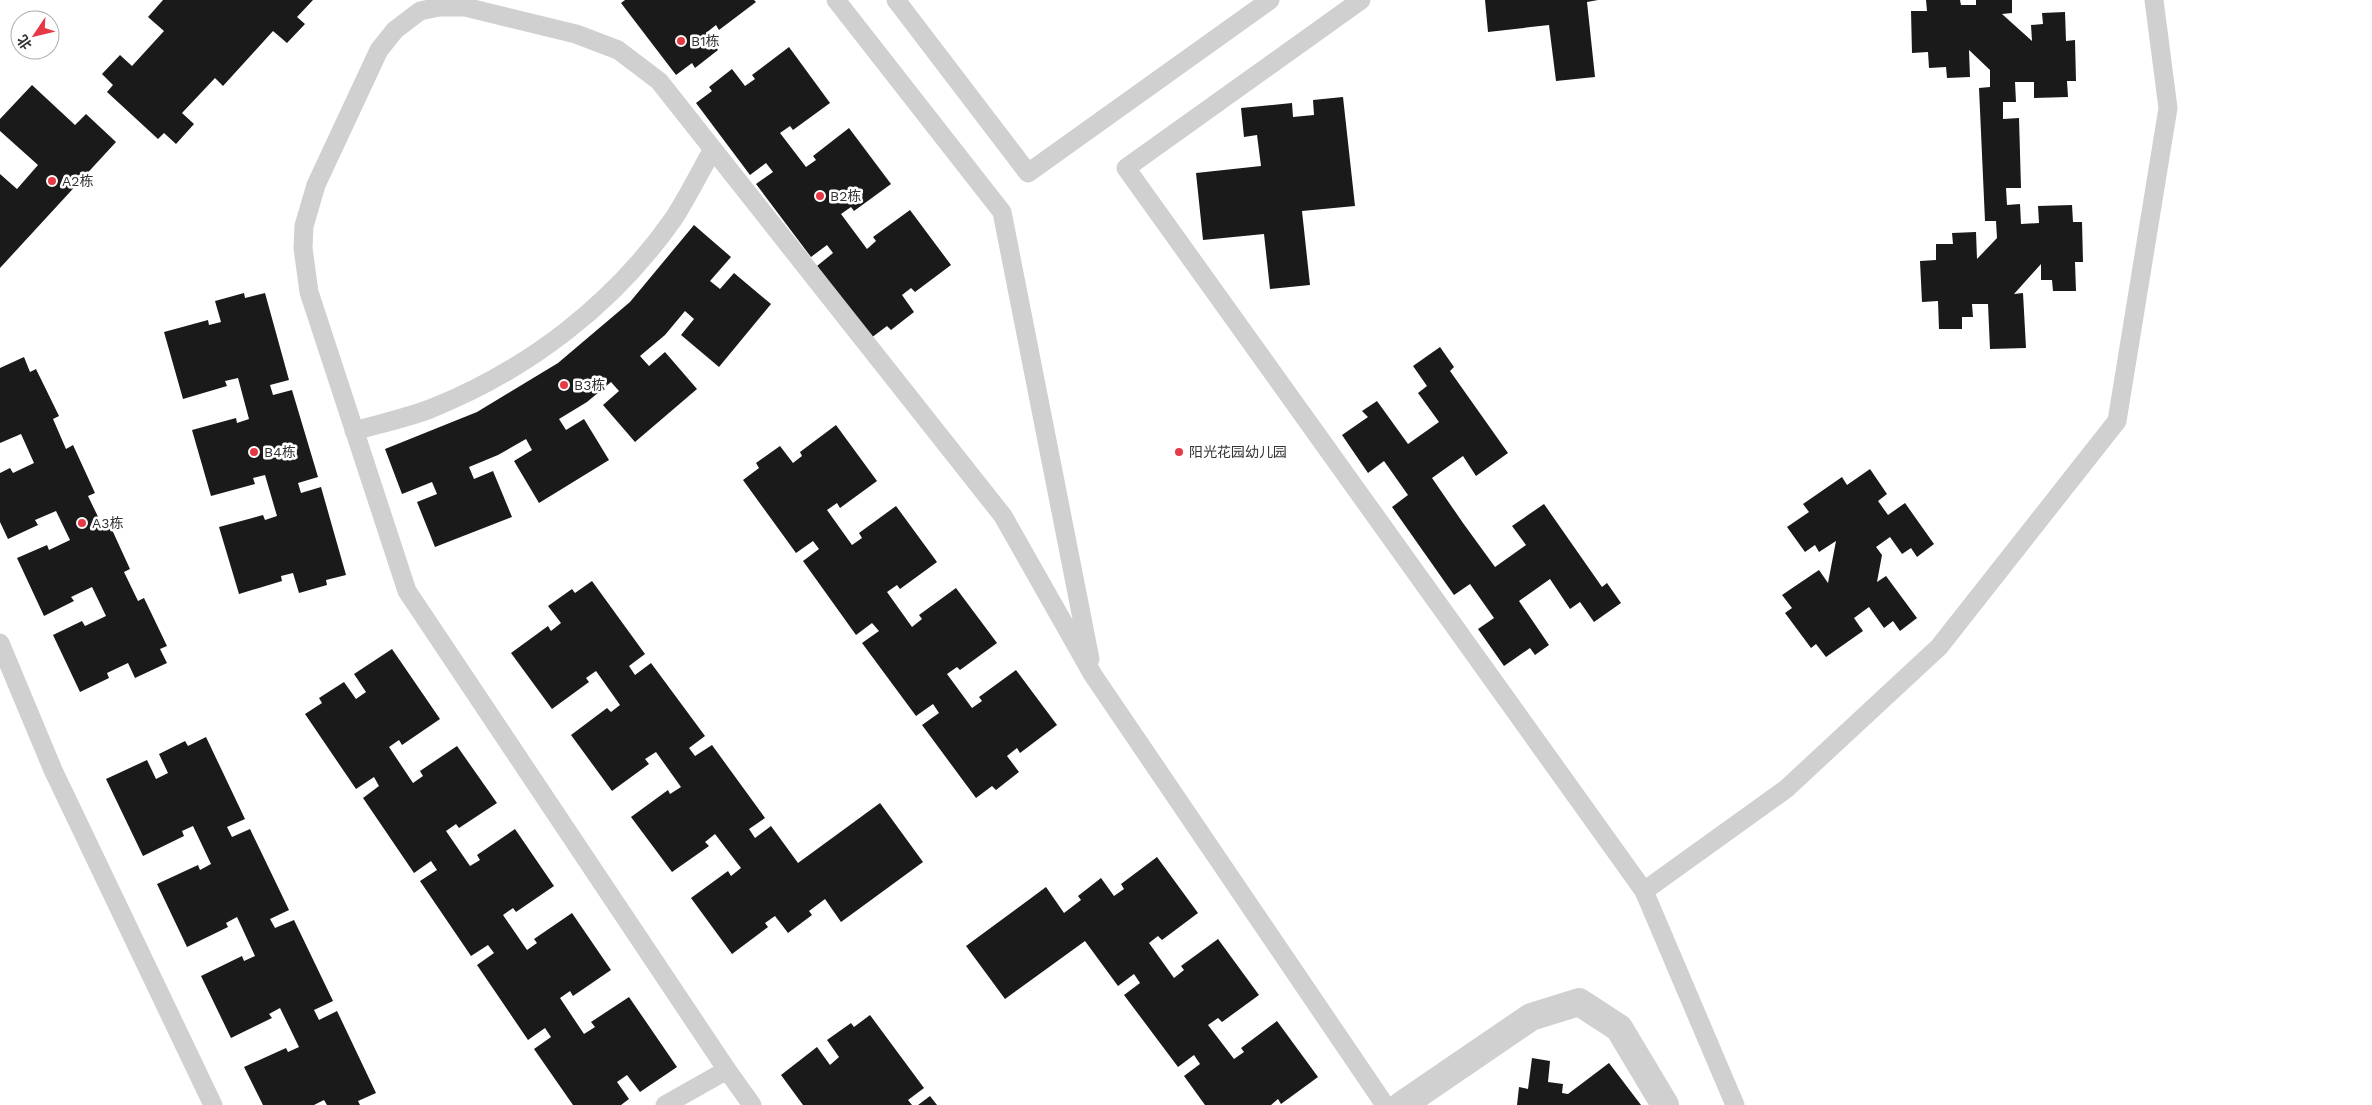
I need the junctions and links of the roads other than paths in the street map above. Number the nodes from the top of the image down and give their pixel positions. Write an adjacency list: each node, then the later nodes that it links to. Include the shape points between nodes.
1 (836, 0): 10 (lane, via 1002,212)
2 (896, 0): 3 (lane, via 1028,173)
3 (1270, 0)
4 (1361, 0): 11 (lane, via 1126,168)
5 (2154, 0): 11 (lane, via 2168,108 2117,421 1939,647 1786,790)
6 (414, 6): 7 (lane, via 465,7 576,34 618,50 659,81); 8 (lane, via 379,50 316,184 304,226 304,263 309,292)
7 (713, 149): 8 (lane, via 674,217 625,278 567,332 493,380 430,409); 10 (lane, via 1003,516)
8 (354, 431): 12 (lane, via 407,592)
9 (0, 643): 13 (lane, via 53,770)
10 (1093, 675): 16 (lane)
11 (1644, 891): 19 (lane)
12 (727, 1070): 14 (lane); 15 (lane)
13 (213, 1105)
14 (665, 1105)
15 (752, 1105)
16 (1385, 1105)
17 (1402, 1105): 18 (street, via 1531,1017 1579,1002 1618,1028)
18 (1665, 1105)
19 (1736, 1105)

